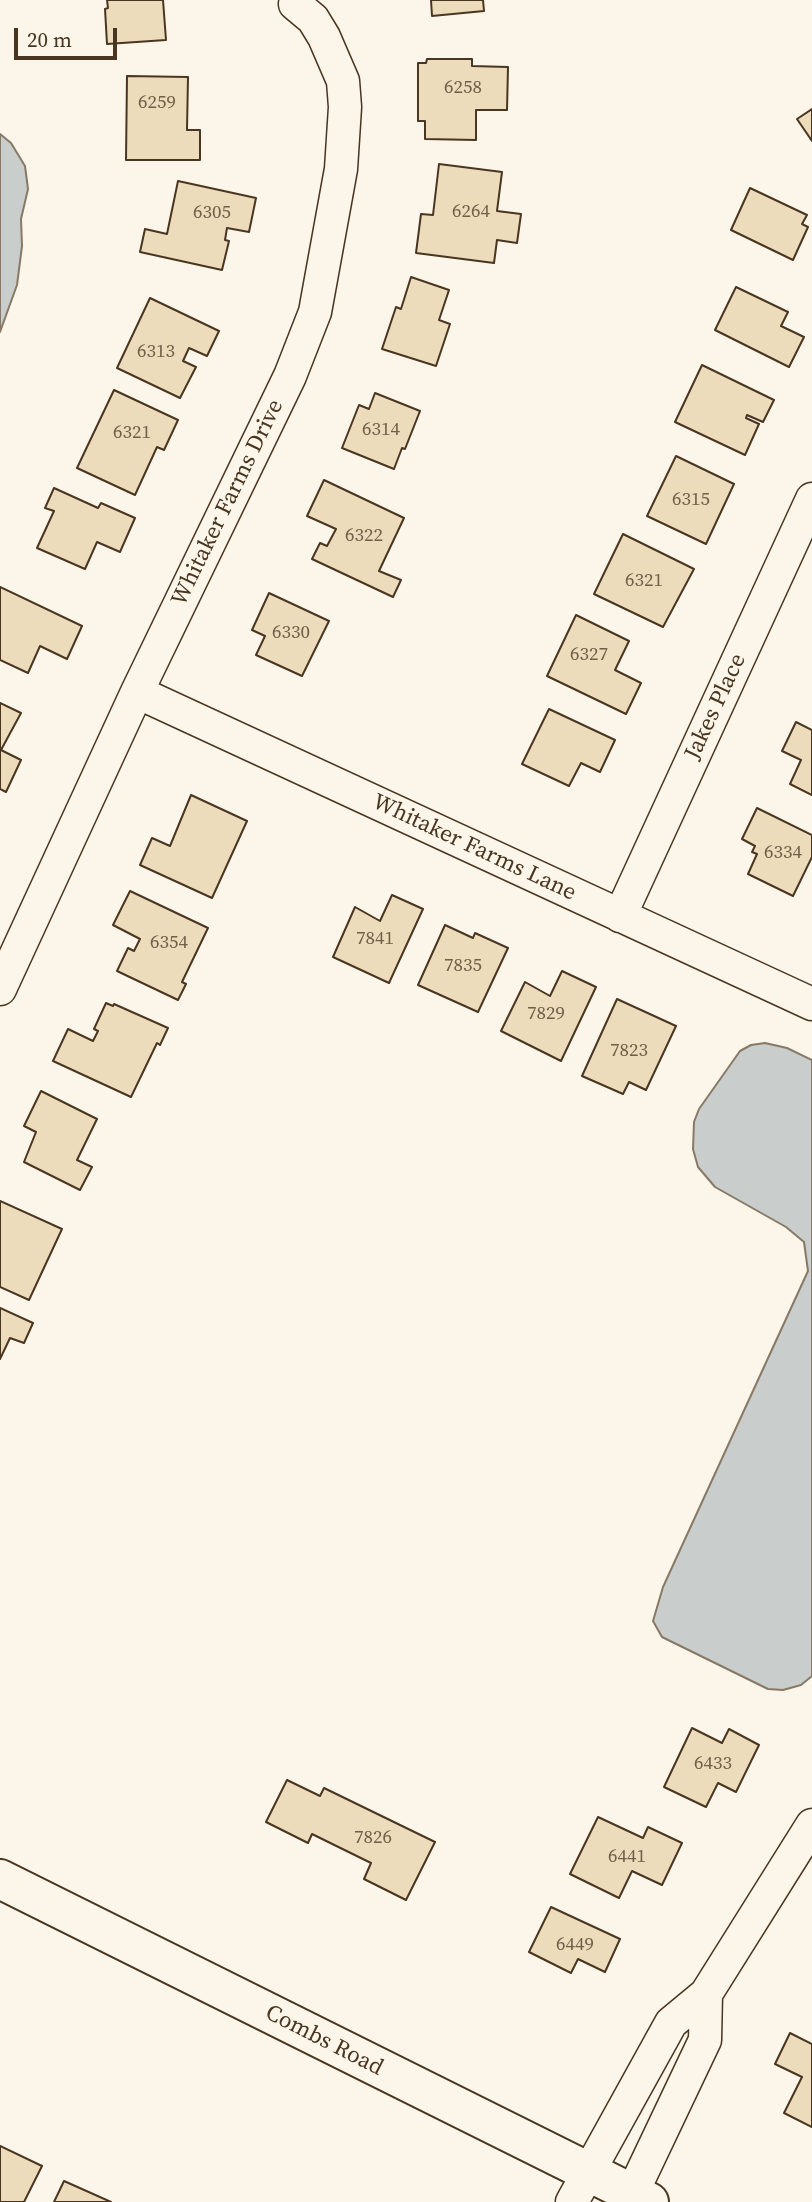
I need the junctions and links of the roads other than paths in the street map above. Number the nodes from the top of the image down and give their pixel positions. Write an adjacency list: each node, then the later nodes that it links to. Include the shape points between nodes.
1 (295, 4): 3 (street, Whitaker Farms Drive, via 313,19 324,37 343,81 345,107 341,169 315,312 290,376)
2 (812, 499): 4 (street, Jakes Place)
3 (137, 692): 4 (street, Whitaker Farms Lane); 5 (street, Whitaker Farms Drive)
4 (620, 916): 6 (street, Whitaker Farms Lane)
5 (0, 989)
6 (812, 1004)
7 (812, 1825): 9 (street)
8 (0, 1879): 10 (street, Combs Road)
9 (705, 1994): 10 (street, via 671,2022); 11 (street, via 705,2040)
10 (580, 2187): 11 (street, Combs Road)
11 (636, 2199)

